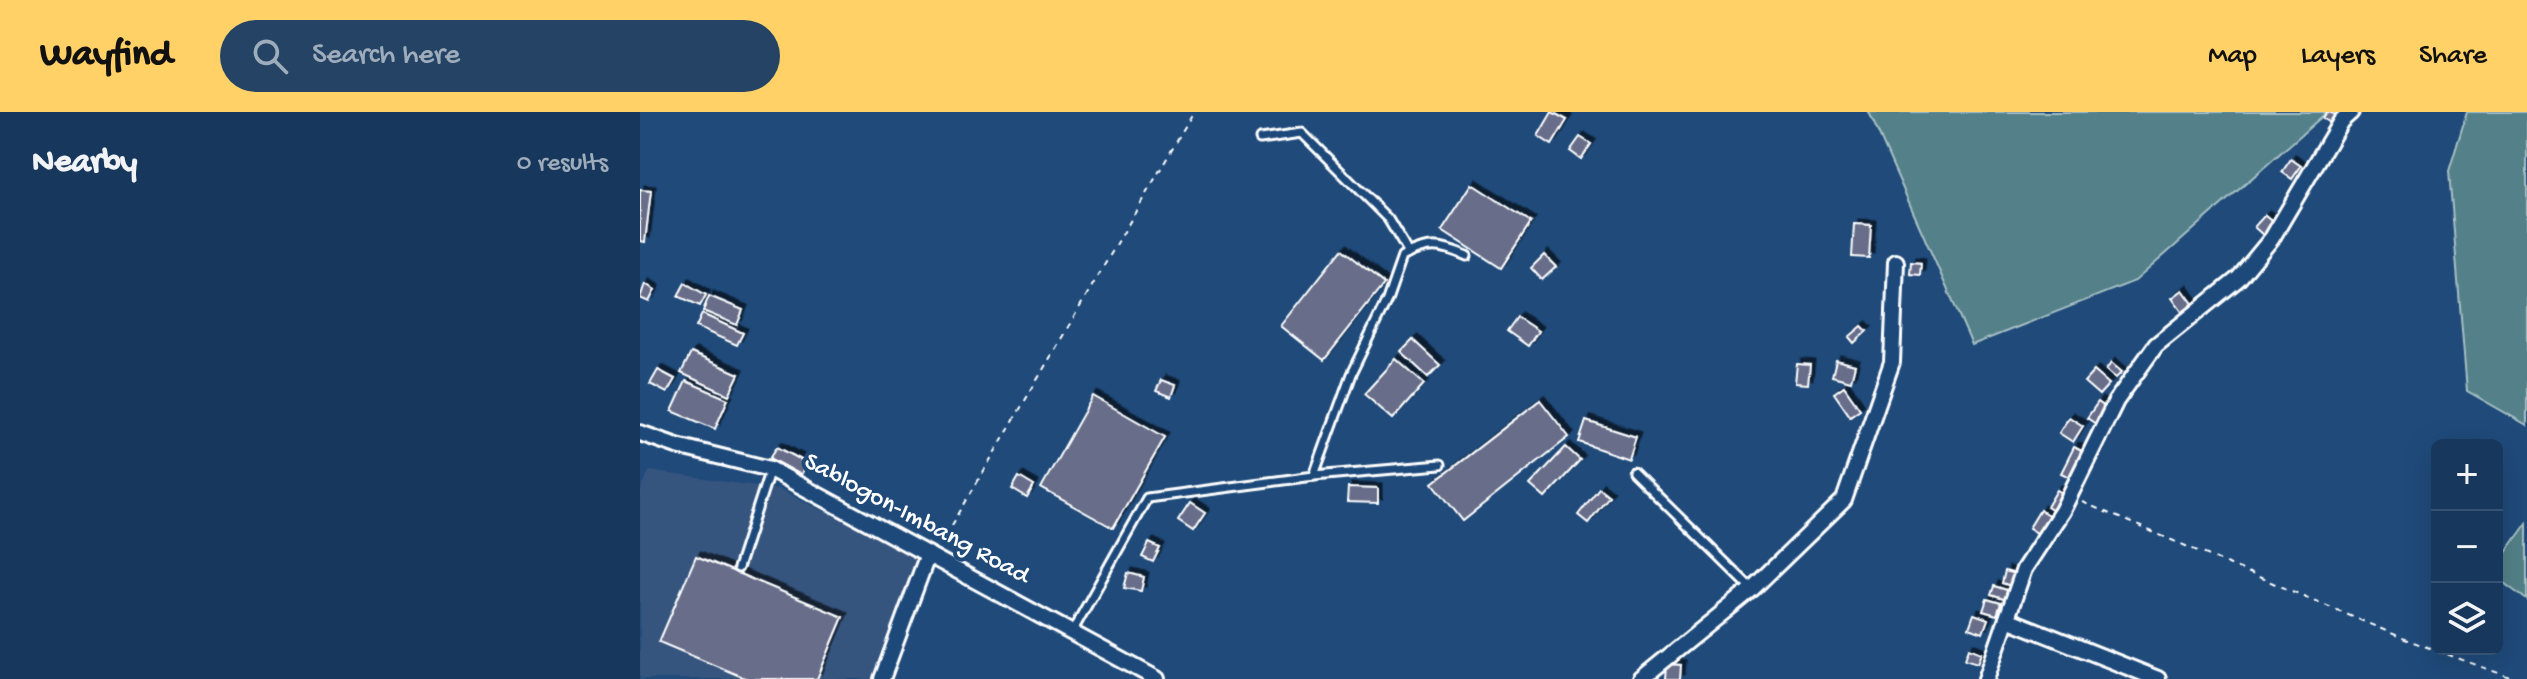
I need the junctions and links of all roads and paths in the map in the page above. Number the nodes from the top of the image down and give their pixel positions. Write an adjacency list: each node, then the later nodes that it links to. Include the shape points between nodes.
1 (1194, 112): 13 (path, via 948,532)
2 (2351, 112): 12 (street, via 2272,238 2239,278 2156,345 2116,401)
3 (1260, 139): 4 (lane, via 1302,133 1388,219)
4 (1409, 254): 5 (lane, via 1439,244); 11 (lane, via 1402,257 1351,374)
5 (1467, 256)
6 (1896, 262): 15 (street, via 1892,362 1844,500)
7 (640, 433): 9 (street, Sablogon-Imbang Road)
8 (1440, 465): 11 (lane)
9 (770, 469): 13 (street, Sablogon-Imbang Road); 14 (lane)
10 (1633, 472): 15 (lane)
11 (1314, 476): 17 (lane, via 1147,498)
12 (2069, 497): 16 (street, via 2024,569); 23 (path, via 2405,639)
13 (928, 554): 17 (street, Sablogon-Imbang Road); 18 (street)
14 (738, 568)
15 (1752, 589): 20 (street)
16 (2007, 619): 21 (street); 22 (street)
17 (1072, 633): 19 (street, Sablogon-Imbang Road)
18 (882, 679)
19 (1157, 679)
20 (1641, 679)
21 (1986, 679)
22 (2158, 679)
23 (2515, 679)

